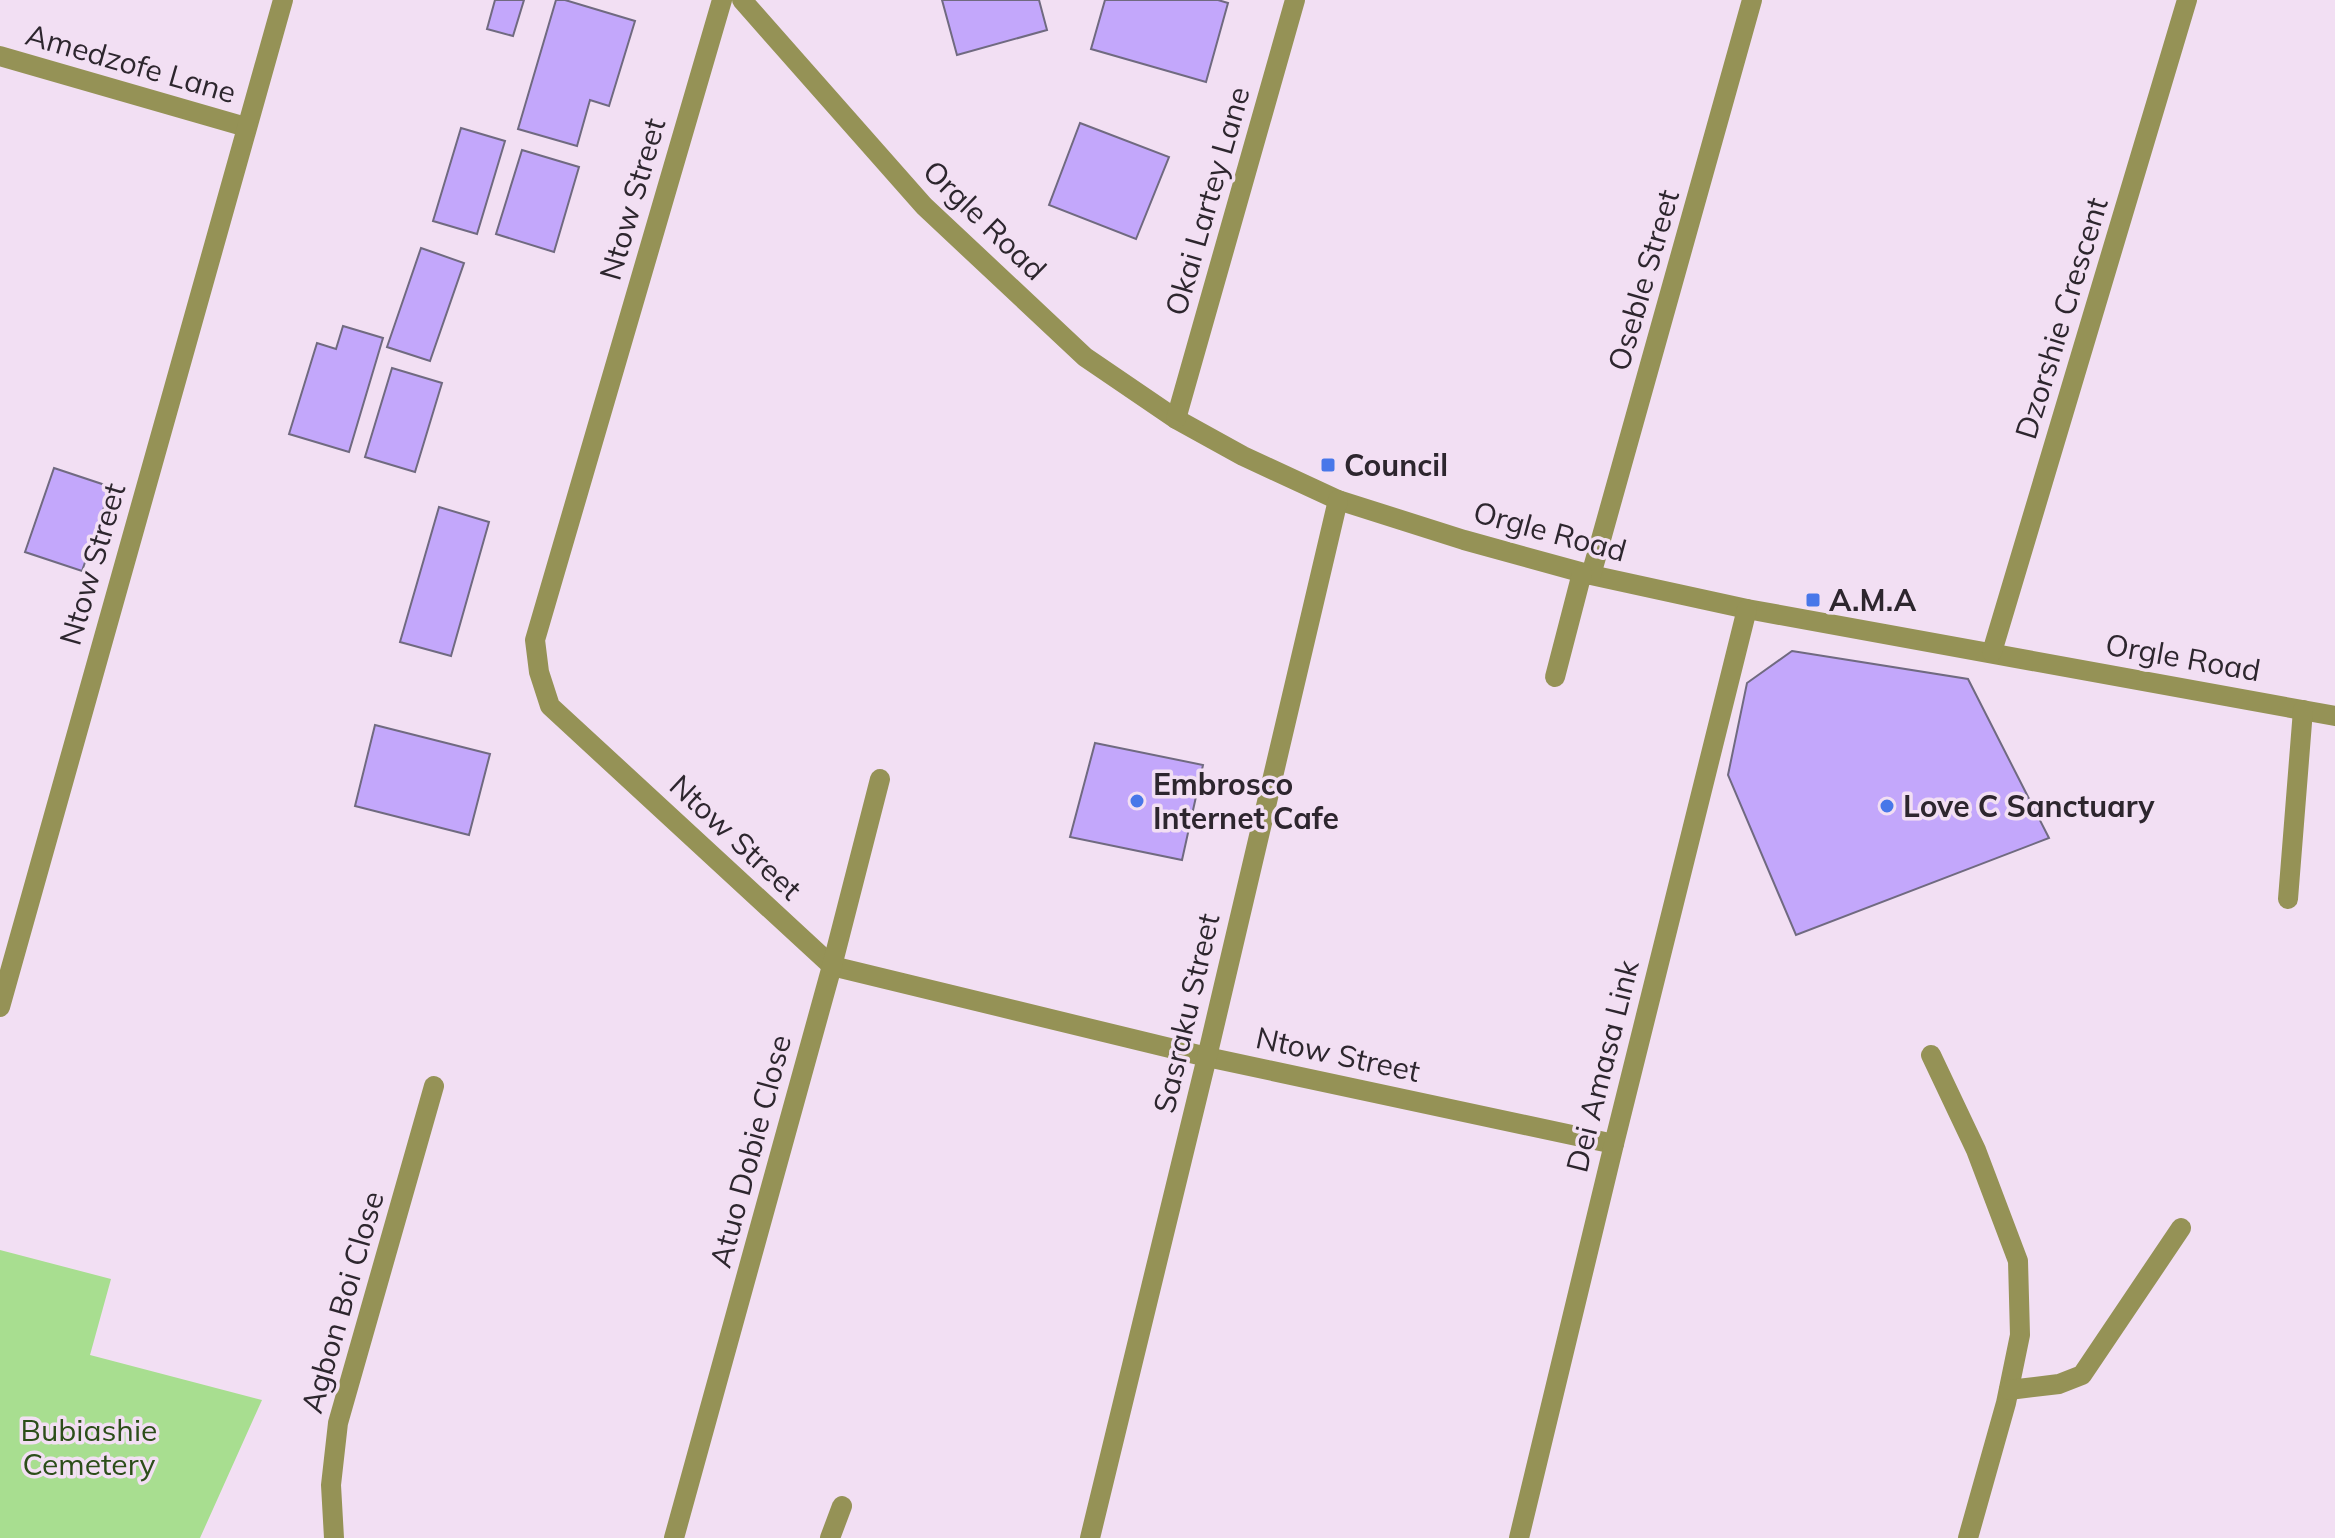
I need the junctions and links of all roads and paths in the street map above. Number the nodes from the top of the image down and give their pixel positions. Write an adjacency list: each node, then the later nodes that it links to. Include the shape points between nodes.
1 (283, 0): 8 (street, Ntow Street)
2 (722, 0): 19 (street, Ntow Street, via 535,640 550,706)
3 (742, 0): 9 (street, Orgle Road, via 924,206 1085,357)
4 (1295, 0): 9 (street, Okai Lartey Lane)
5 (1752, 0): 11 (street, Oseble Street)
6 (2187, 0): 13 (street, Dzorshie Crescent)
7 (0, 56): 8 (street, Amedzofe Lane)
8 (246, 127): 20 (street, Ntow Street)
9 (1176, 419): 10 (street, Orgle Road)
10 (1338, 500): 11 (street, Orgle Road); 22 (street, Sasraku Street)
11 (1586, 574): 12 (street, Orgle Road); 14 (street, Oseble Street)
12 (1747, 609): 13 (street, Orgle Road); 24 (street, Dei Amasa Link)
13 (1992, 652): 15 (street, Orgle Road)
14 (1555, 677)
15 (2303, 710): 16 (street, Orgle Road); 18 (street)
16 (2335, 716)
17 (880, 779): 19 (street, Atuo Dobie Close)
18 (2288, 899)
19 (832, 966): 22 (street, Ntow Street); 29 (street, Atuo Dobie Close)
20 (0, 1007)
21 (1931, 1055): 26 (street, via 1976,1150 2018,1261 2020,1335)
22 (1207, 1057): 24 (street, Ntow Street); 31 (street, Sasraku Street)
23 (434, 1086): 28 (street, Agbon Boi Close, via 338,1423 331,1485)
24 (1614, 1144): 32 (street, Dei Amasa Link)
25 (2181, 1228): 26 (street, via 2082,1375 2059,1384)
26 (2009, 1390): 33 (street)
27 (842, 1506): 30 (street)
28 (334, 1538)
29 (674, 1538)
30 (830, 1538)
31 (1090, 1538)
32 (1519, 1538)
33 (1968, 1538)

